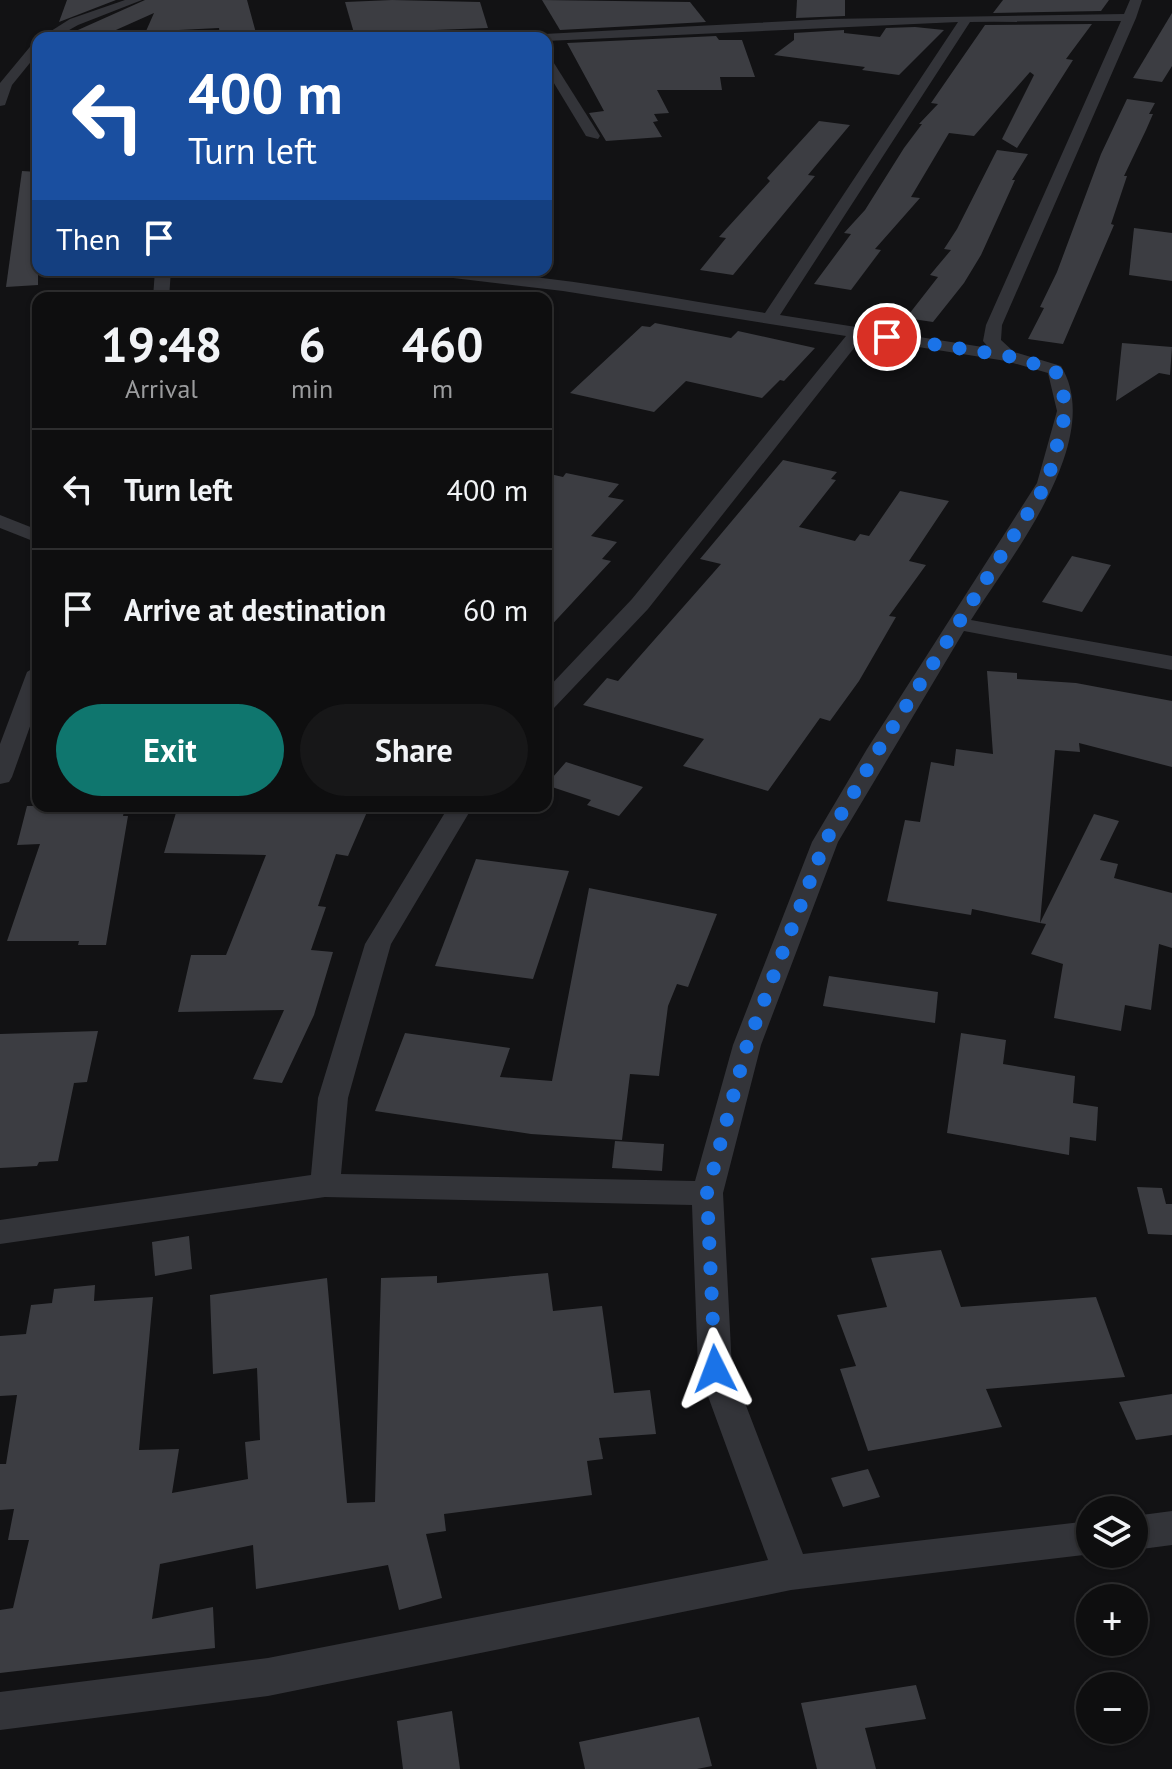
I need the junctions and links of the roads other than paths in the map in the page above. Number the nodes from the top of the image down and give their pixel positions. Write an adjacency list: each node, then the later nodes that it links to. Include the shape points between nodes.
1 (136, 0): 5 (street)
2 (1136, 0): 4 (street)
3 (967, 18): 4 (street, via 995,12); 6 (street); 12 (street)
4 (1130, 18): 14 (street, via 994,325 992,341)
5 (57, 32)
6 (552, 37)
7 (32, 54): 9 (street, via 6,84)
8 (552, 70): 10 (street)
9 (0, 102)
10 (593, 136)
11 (479, 276): 12 (street)
12 (770, 317): 13 (street)
13 (857, 333): 14 (street); 20 (street, via 649,592)
14 (1008, 356): 17 (street, via 1055,370 1066,411 1047,483)
15 (0, 521): 16 (street)
16 (32, 534)
17 (959, 624): 18 (street); 24 (street, via 825,842 747,1045)
18 (1172, 663)
19 (32, 689): 21 (street)
20 (552, 697)
21 (0, 777)
22 (457, 812): 23 (street, via 378,944 333,1098)
23 (325, 1185): 24 (street); 25 (street)
24 (707, 1193): 27 (street, via 715,1369)
25 (0, 1232)
26 (1076, 1540): 27 (street)
27 (791, 1573): 28 (street, via 268,1677)
28 (0, 1711)

